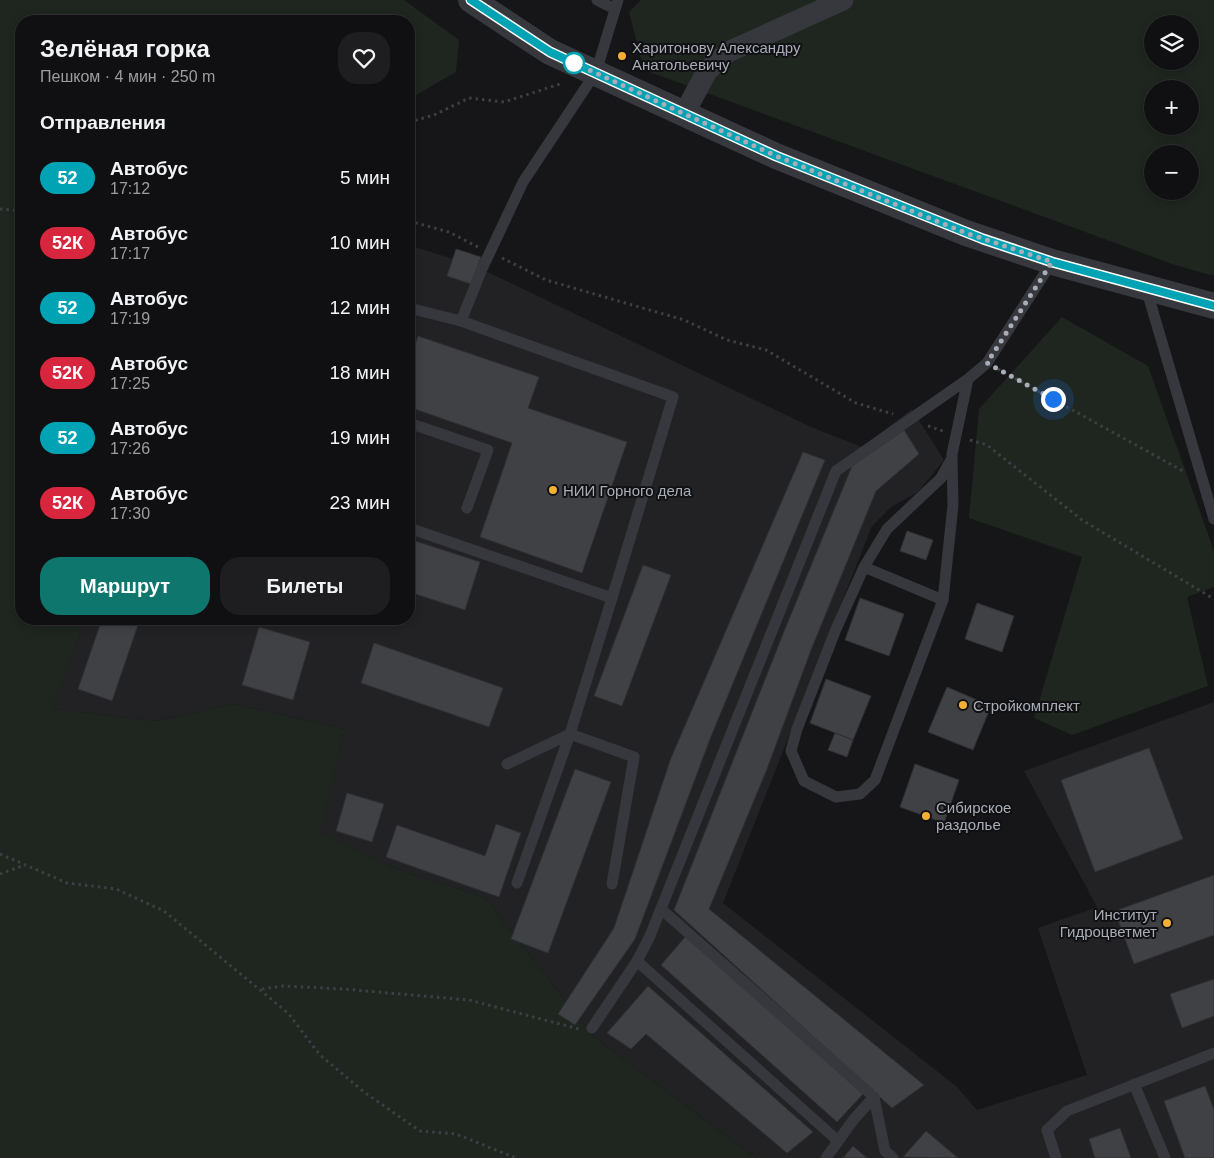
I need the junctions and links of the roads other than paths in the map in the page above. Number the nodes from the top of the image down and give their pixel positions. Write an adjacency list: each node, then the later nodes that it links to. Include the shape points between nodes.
1 (471, 0): 5 (street, via 550,52)
2 (597, 0): 4 (lane)
3 (842, 0): 6 (street, via 728,52 707,71)
4 (616, 4): 5 (lane)
5 (596, 72): 6 (street); 11 (lane, via 523,182)
6 (684, 114): 7 (street, via 794,164 966,233)
7 (1052, 262): 8 (street); 12 (lane, via 987,363)
8 (1146, 288): 9 (street); 16 (lane)
9 (1214, 306)
10 (415, 309): 11 (lane)
11 (461, 320): 19 (lane, via 673,397)
12 (968, 379): 14 (lane); 25 (lane, via 836,471)
13 (415, 425): 15 (lane, via 488,450)
14 (952, 458): 18 (lane, via 941,478 887,529); 20 (lane, via 953,505)
15 (467, 508)
16 (1214, 519)
17 (415, 530): 19 (lane)
18 (864, 567): 20 (lane); 20 (lane, via 836,629 791,752 804,781 836,797 860,794 875,780)
19 (612, 598): 21 (lane)
20 (943, 600)
21 (570, 734): 22 (lane); 23 (lane); 24 (lane, via 634,757)
22 (507, 764)
23 (517, 883)
24 (612, 884)
25 (661, 909): 26 (lane); 30 (lane)
26 (637, 961): 27 (lane); 31 (lane)
27 (592, 1028)
28 (1214, 1053): 29 (lane)
29 (1134, 1084): 34 (lane, via 1067,1111 1047,1130); 35 (lane)
30 (874, 1097): 31 (lane); 33 (lane, via 885,1151)
31 (838, 1141): 32 (lane)
32 (826, 1158)
33 (893, 1158)
34 (1056, 1158)
35 (1165, 1158)

